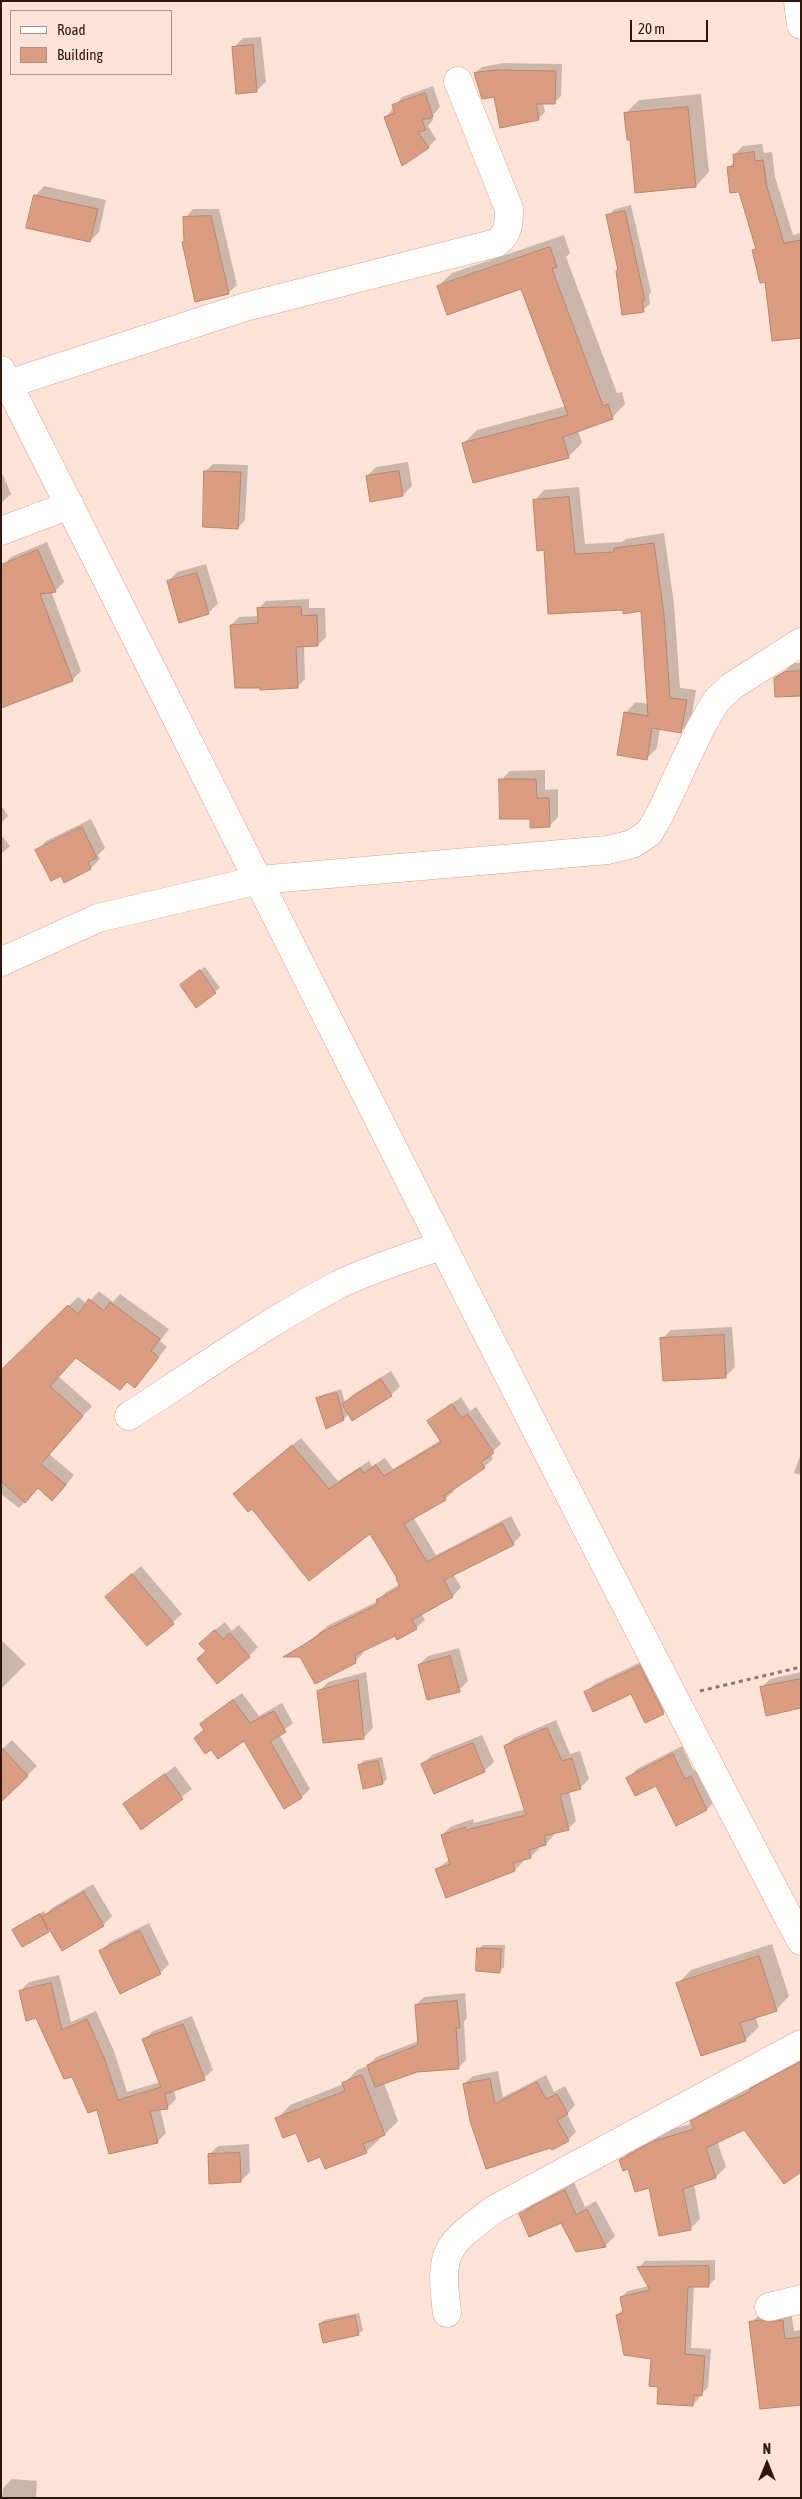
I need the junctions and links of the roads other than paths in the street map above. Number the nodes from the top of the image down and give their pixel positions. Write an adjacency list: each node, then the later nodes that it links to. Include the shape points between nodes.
1 (798, 1): 2 (street)
2 (801, 25)
3 (458, 81): 4 (street, via 509,208 509,221 502,239 496,243 245,307)
4 (5, 377): 5 (street)
5 (70, 504): 6 (street); 8 (street)
6 (1, 530)
7 (801, 642): 8 (street, via 732,686 716,701 649,833 632,844 598,850)
8 (259, 880): 9 (street, via 98,918); 10 (street)
9 (1, 962)
10 (441, 1246): 11 (street, via 379,1267 330,1290); 12 (street)
11 (129, 1416)
12 (801, 1941)
13 (801, 2044): 16 (street, via 495,2209 459,2236 446,2257 442,2276)
14 (801, 2299): 15 (street)
15 (769, 2306)
16 (447, 2313)

